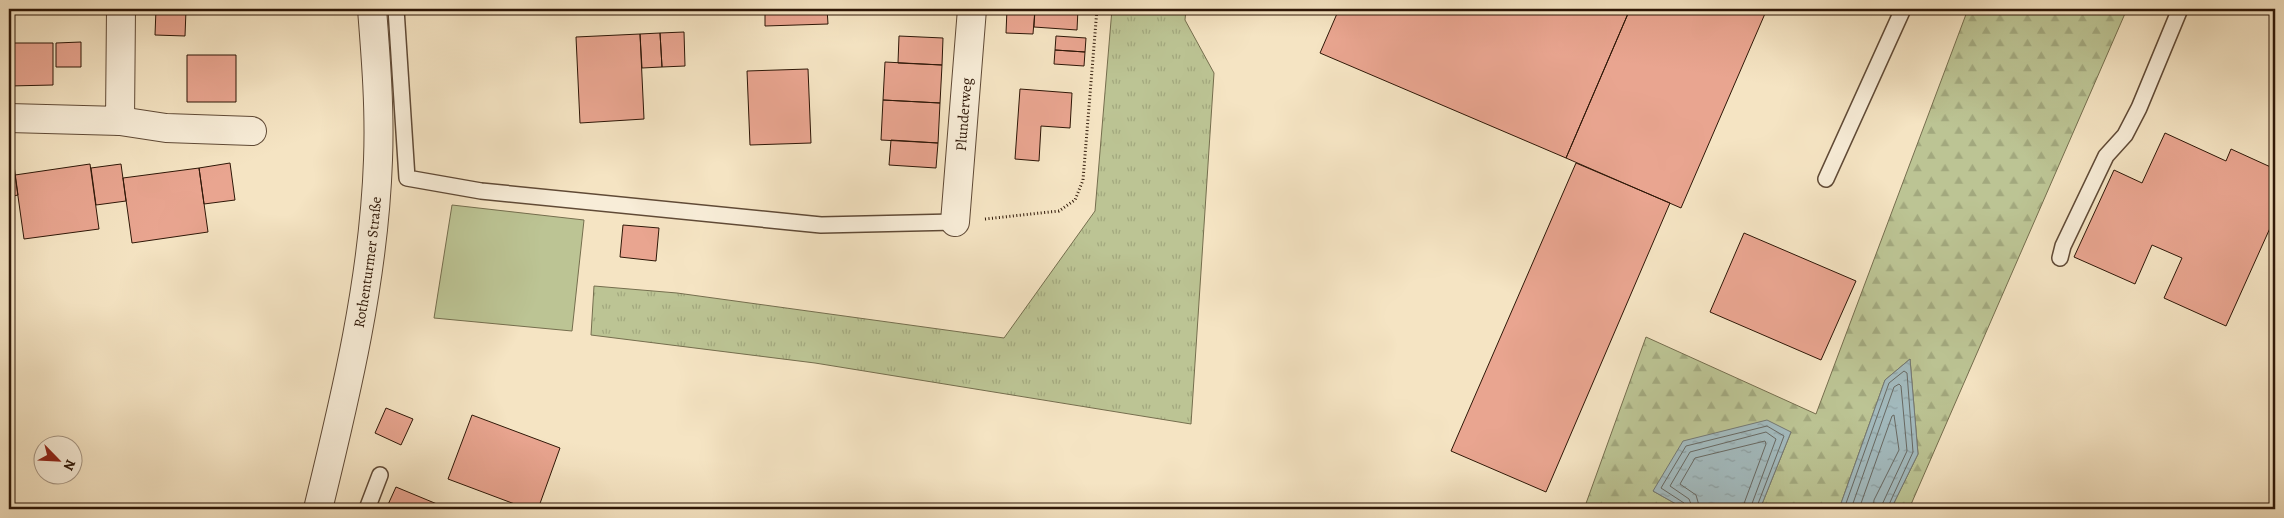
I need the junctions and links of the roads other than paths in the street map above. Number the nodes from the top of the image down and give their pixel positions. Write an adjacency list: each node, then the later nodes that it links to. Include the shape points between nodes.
1 (121, 9): 8 (street)
2 (372, 9): 14 (street, Rothenturmer Straße, via 378,160 367,274 344,403)
3 (396, 9): 11 (lane, via 407,178 481,191 821,226)
4 (972, 9): 11 (street, Plunderweg)
5 (1903, 9): 10 (lane)
6 (2180, 9): 12 (lane, via 2139,108 2125,134 2106,156 2062,246)
7 (9, 118): 8 (street)
8 (120, 121): 9 (street, via 166,128)
9 (252, 131)
10 (1826, 179)
11 (955, 222)
12 (2060, 258)
13 (380, 475): 15 (lane)
14 (318, 509)
15 (367, 509)

